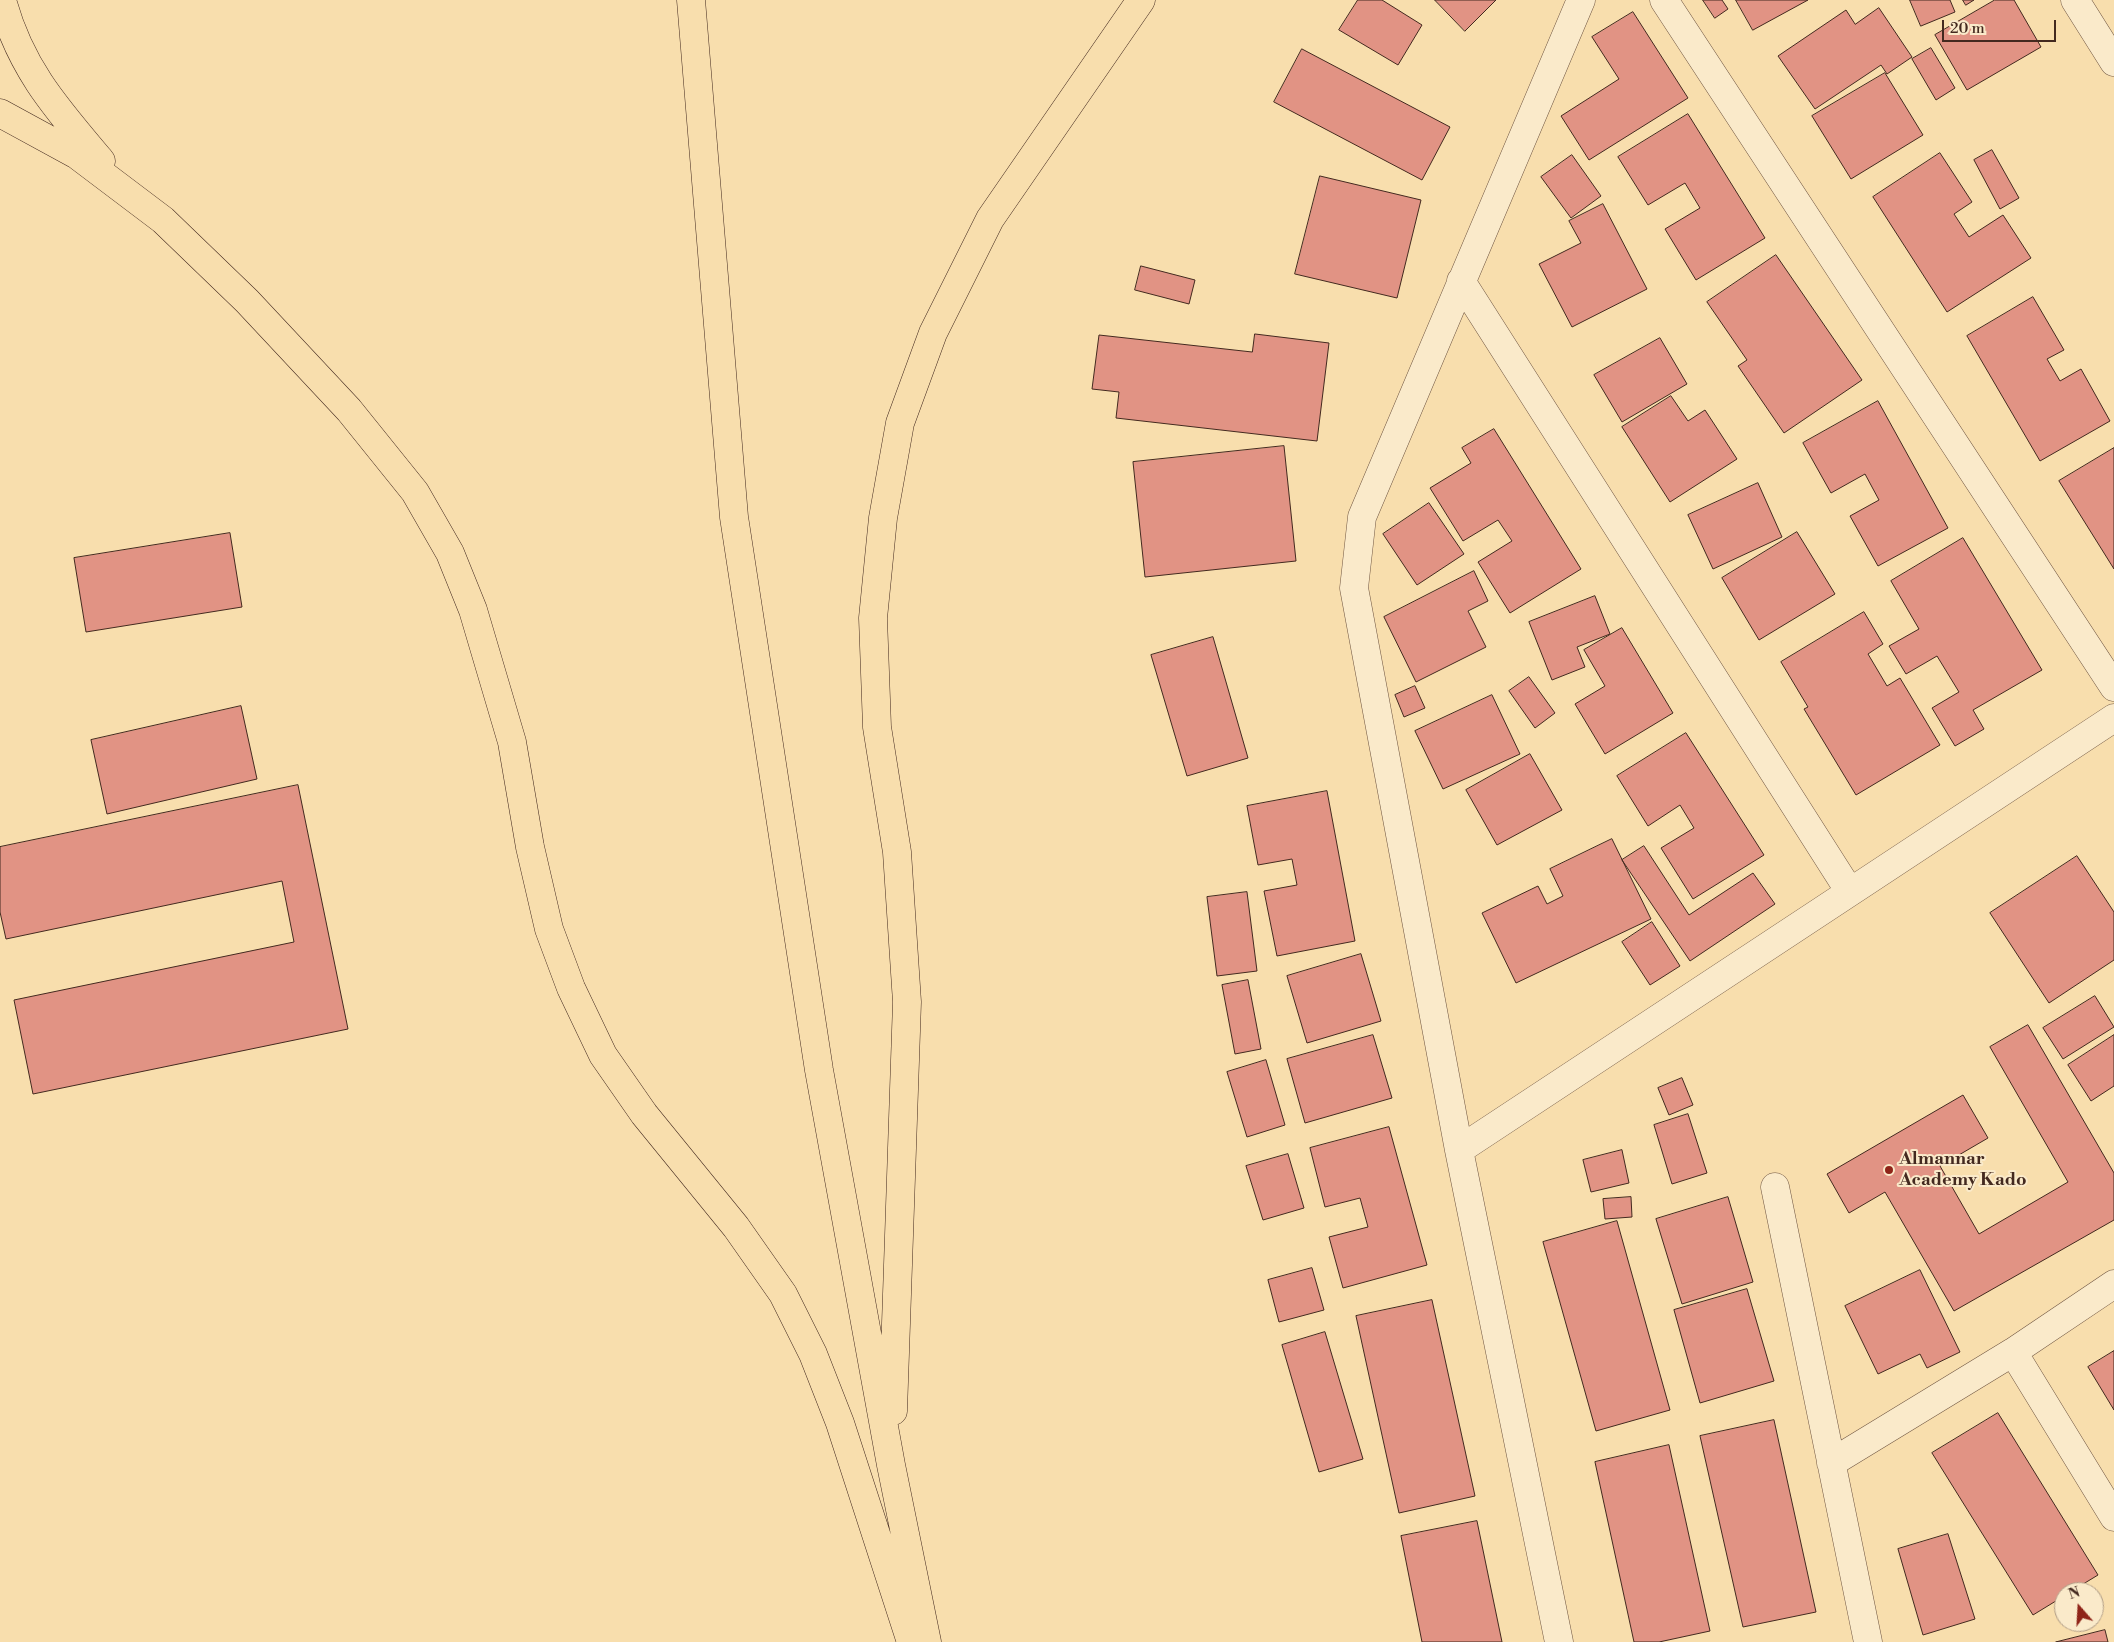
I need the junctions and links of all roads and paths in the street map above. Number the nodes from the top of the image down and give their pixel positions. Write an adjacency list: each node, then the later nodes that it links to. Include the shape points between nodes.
1 (2, 0): 9 (main road, via 12,33 36,80)
2 (691, 0): 19 (main road, via 734,517 819,1070)
3 (1141, 0): 19 (main road, via 990,219 934,332 900,423 883,518 873,618 877,727 897,852 908,1002)
4 (1581, 0): 10 (street)
5 (1664, 0): 11 (street)
6 (2075, 0): 7 (street)
7 (2114, 62)
8 (0, 113): 9 (main road, via 77,155)
9 (127, 193): 21 (main road, via 163,220 247,301 349,410 415,492 450,553 493,672 512,742 530,847 549,929 571,988 603,1055 644,1114 736,1227 783,1294 813,1354 840,1423)
10 (1461, 281): 13 (street); 14 (street, via 1362,517 1354,588)
11 (2114, 687)
12 (2114, 718): 13 (street)
13 (1850, 892): 14 (street)
14 (1459, 1150): 23 (street)
15 (1775, 1187): 18 (street)
16 (2114, 1284): 17 (street)
17 (2013, 1352): 18 (street); 20 (street)
18 (1831, 1463): 24 (street)
19 (891, 1465): 22 (main road)
20 (2114, 1518)
21 (911, 1642)
22 (927, 1642)
23 (1559, 1642)
24 (1868, 1642)

